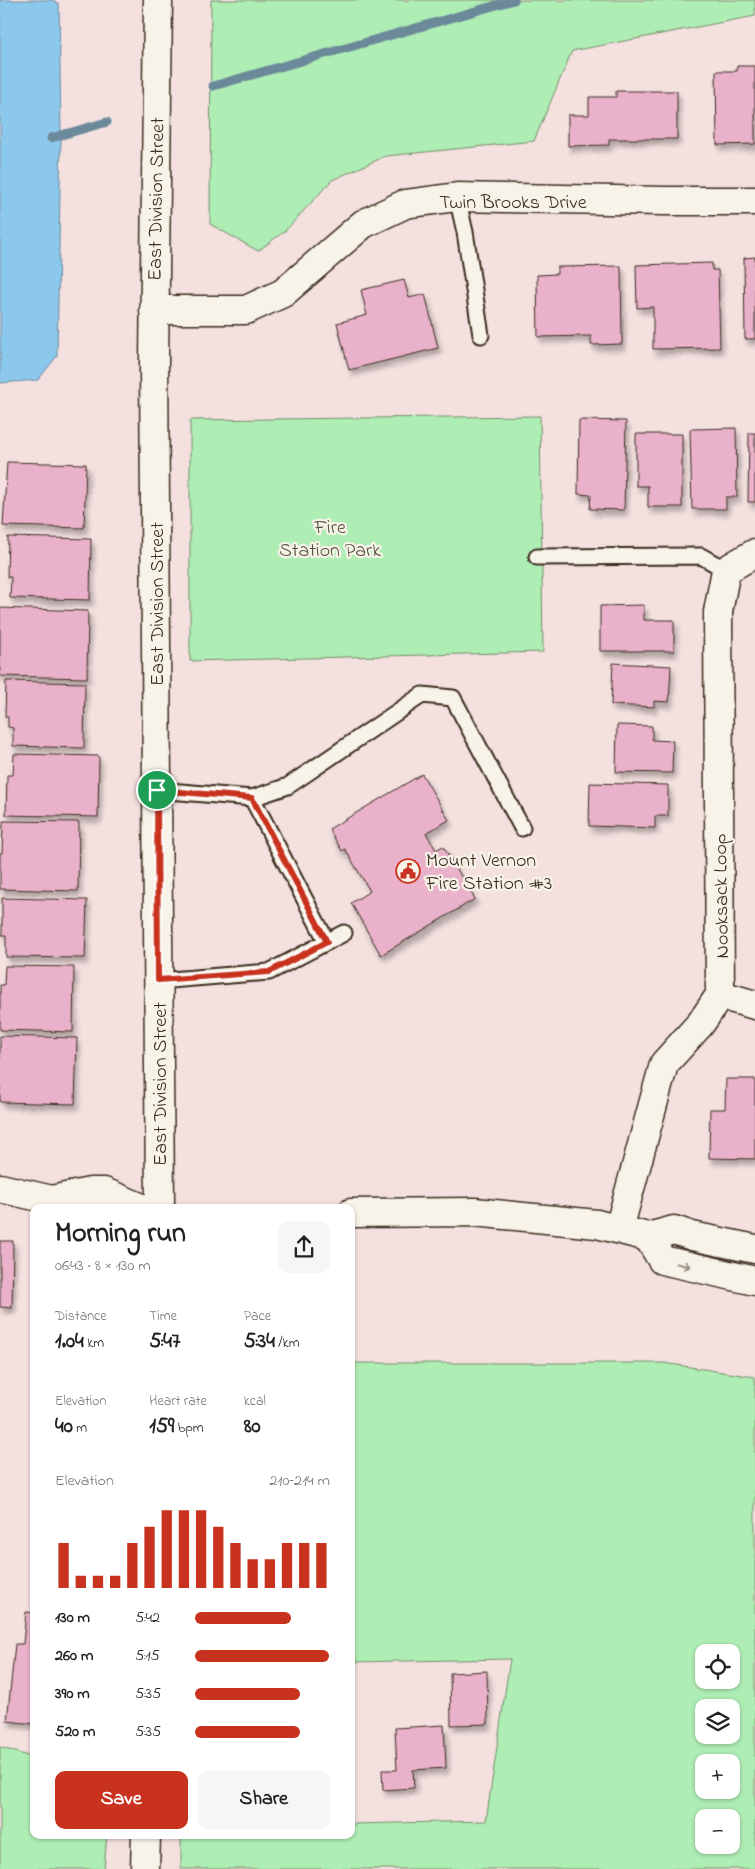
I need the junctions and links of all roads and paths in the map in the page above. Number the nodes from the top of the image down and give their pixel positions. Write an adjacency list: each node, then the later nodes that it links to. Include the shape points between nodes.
1 (158, 0): 4 (street, East Division Street)
2 (457, 197): 3 (street, Twin Brooks Drive); 4 (street, Twin Brooks Drive, via 405,204 363,224 283,293 246,310); 5 (lane)
3 (755, 201)
4 (154, 310): 9 (street, East Division Street)
5 (482, 335)
6 (755, 552): 8 (street)
7 (537, 557): 8 (lane, via 701,556)
8 (726, 570): 15 (street, Nooksack Loop, via 718,612)
9 (157, 790): 10 (lane); 14 (street, East Division Street)
10 (252, 798): 11 (lane, via 288,786 422,695 453,698); 13 (lane)
11 (522, 828)
12 (344, 933): 13 (lane)
13 (327, 942): 14 (lane, via 269,972)
14 (158, 980): 20 (street, East Division Street)
15 (720, 995): 16 (street); 22 (street, via 701,1023 664,1064)
16 (755, 1005)
17 (0, 1188): 18 (street)
18 (57, 1204): 19 (street, via 90,1192 104,1192)
19 (132, 1204)
20 (160, 1204)
21 (355, 1213): 22 (street, via 474,1212 597,1224)
22 (618, 1229): 23 (street)
23 (648, 1236): 24 (street, via 674,1230); 25 (street, one-way to 25, via 662,1260)
24 (755, 1249)
25 (755, 1281)
26 (146, 1839): 27 (street)
27 (145, 1869)

